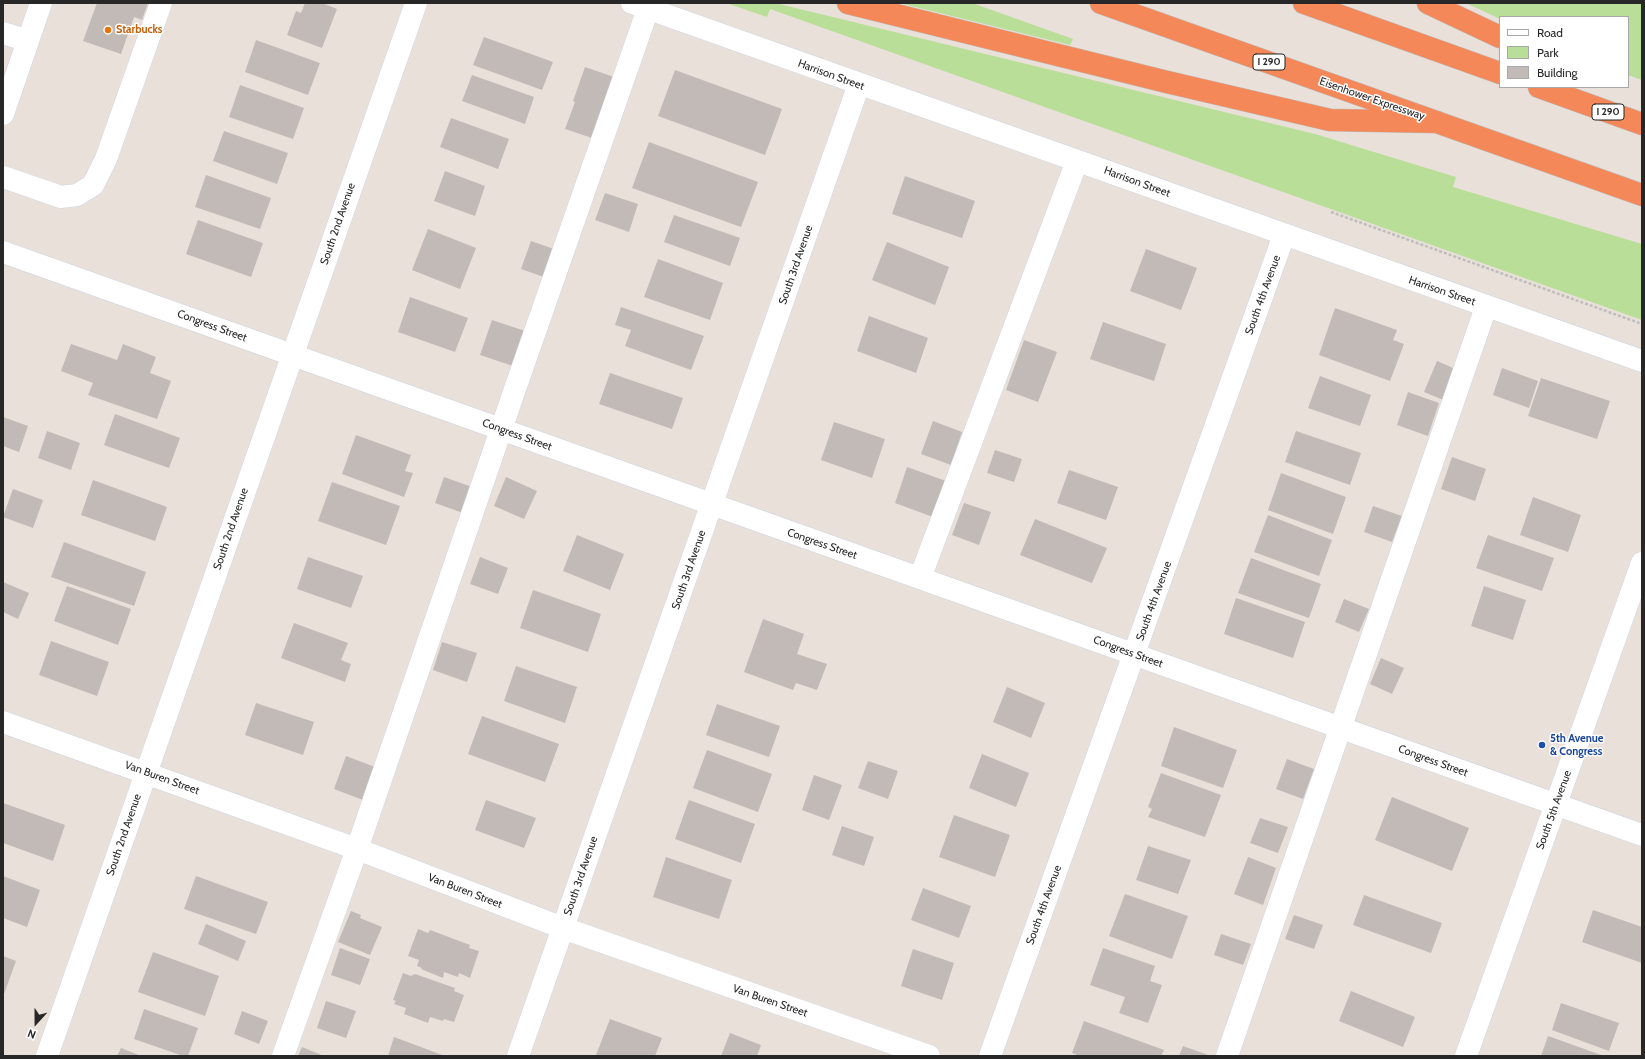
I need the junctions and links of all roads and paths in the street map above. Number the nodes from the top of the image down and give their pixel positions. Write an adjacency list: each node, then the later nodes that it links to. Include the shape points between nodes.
1 (41, 3): 11 (street)
2 (161, 3): 20 (street, via 106,159 93,185 77,195 61,197)
3 (416, 3): 27 (street, South 2nd Avenue)
4 (848, 3): 17 (highway, via 1330,120)
5 (1101, 3): 17 (highway, Eisenhower Expressway / I 290)
6 (1304, 3): 12 (highway)
7 (1428, 3): 10 (highway)
8 (640, 6): 13 (street, Harrison Street); 29 (street)
9 (3, 33): 11 (street)
10 (1499, 37)
11 (28, 41): 16 (street)
12 (1499, 73)
13 (859, 84): 19 (street, Harrison Street); 30 (street, South 3rd Avenue)
14 (1544, 88): 15 (highway, I 290)
15 (1567, 93): 18 (highway, I 290)
16 (3, 114)
17 (1437, 122): 21 (highway, Eisenhower Expressway / I 290)
18 (1642, 124)
19 (1078, 161): 23 (street, Harrison Street); 32 (street)
20 (3, 177)
21 (1642, 195)
22 (1331, 212): 26 (path)
23 (1284, 235): 25 (street, Harrison Street); 33 (street, South 4th Avenue)
24 (3, 252): 27 (street, Congress Street)
25 (1486, 306): 28 (street, Harrison Street); 35 (street)
26 (1642, 324)
27 (292, 355): 29 (street, Congress Street); 36 (street, South 2nd Avenue)
28 (1642, 361)
29 (501, 429): 30 (street, Congress Street); 39 (street)
30 (712, 504): 32 (street, Congress Street); 40 (street, South 3rd Avenue)
31 (1642, 563): 37 (street, South 5th Avenue)
32 (920, 578): 33 (street, Congress Street)
33 (1134, 655): 35 (street, Congress Street); 45 (street, South 4th Avenue)
34 (3, 722): 36 (street, Van Buren Street)
35 (1341, 728): 37 (street, Congress Street); 46 (street)
36 (146, 772): 39 (street, Van Buren Street); 41 (street, South 2nd Avenue)
37 (1556, 804): 38 (street, Congress Street); 47 (street, South 5th Avenue)
38 (1642, 835)
39 (357, 849): 40 (street, Van Buren Street); 42 (street)
40 (563, 928): 43 (street, South 3rd Avenue); 44 (street, Van Buren Street)
41 (47, 1056)
42 (283, 1056)
43 (518, 1056)
44 (929, 1056)
45 (990, 1056)
46 (1227, 1056)
47 (1466, 1056)

